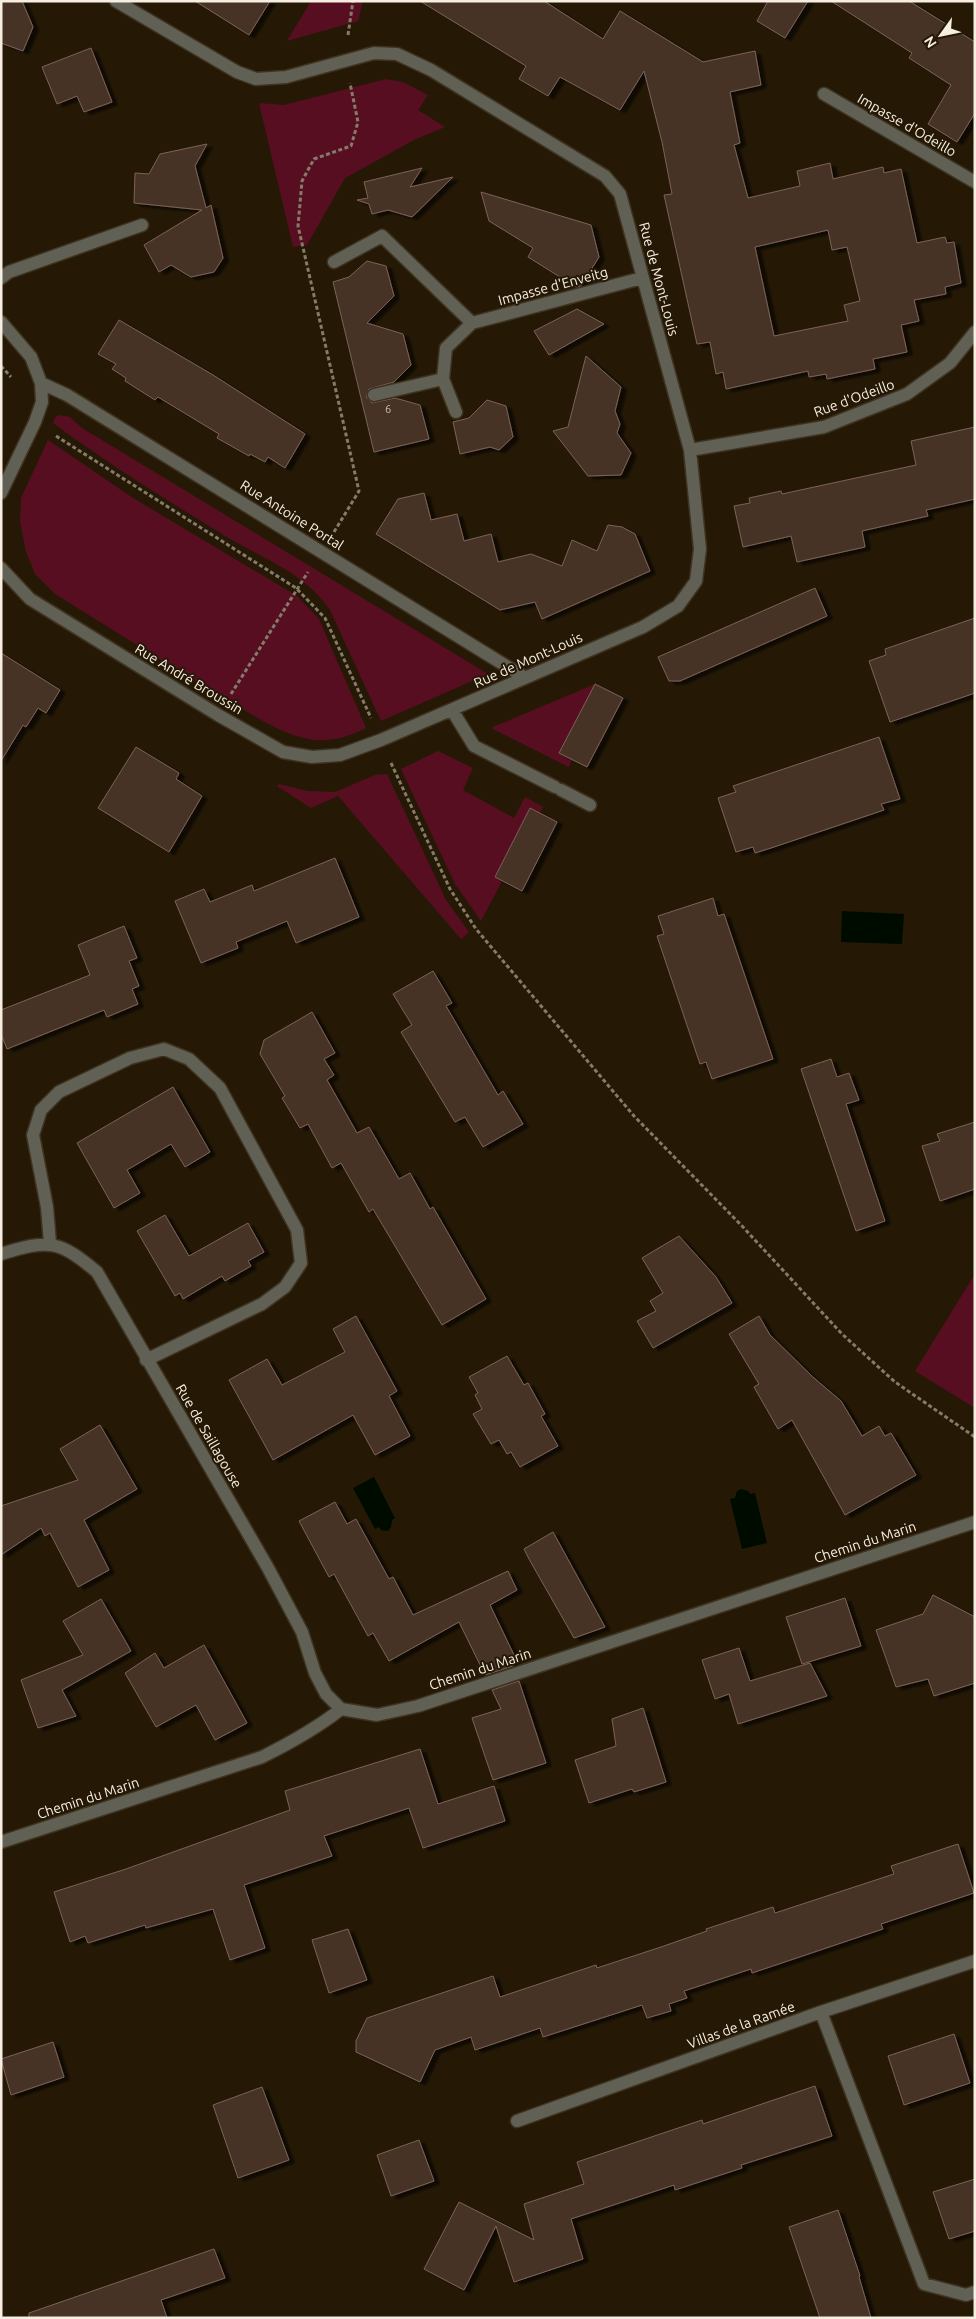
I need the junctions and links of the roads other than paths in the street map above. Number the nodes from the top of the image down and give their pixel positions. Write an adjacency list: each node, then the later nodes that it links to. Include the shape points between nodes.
1 (116, 1): 7 (street, Rue de Mont-Louis, via 236,72 256,79 286,77 374,53 397,54 431,70 605,176 620,194)
2 (824, 94): 3 (street, Impasse d'Odeillo)
3 (975, 182)
4 (142, 225): 6 (street, via 9,272)
5 (334, 262): 9 (street, via 382,236)
6 (1, 278)
7 (642, 278): 9 (street, Impasse d'Enveitg); 15 (street, Rue de Mont-Louis)
8 (1, 322): 12 (street, via 30,357)
9 (472, 323): 11 (street, Impasse d'Enveitg, via 446,348)
10 (975, 332): 15 (street, Rue d'Odeillo, via 950,363 907,394 824,427)
11 (442, 379): 13 (street); 14 (street)
12 (41, 383): 16 (street, via 42,402 35,422); 18 (street, Rue Antoine Portal, via 67,395)
13 (374, 395)
14 (456, 412)
15 (690, 450): 18 (street, Rue de Mont-Louis, via 700,549 696,580 678,606 643,627)
16 (1, 493)
17 (1, 568): 20 (street, Rue André Broussin, via 30,599 283,752 312,757 340,755)
18 (524, 677): 19 (street, Rue de Mont-Louis)
19 (452, 710): 20 (street, Rue de Mont-Louis); 21 (street, via 474,746)
20 (380, 740)
21 (590, 805)
22 (50, 1243): 23 (street, Rue de Saillagouse); 24 (street, Rue de Saillagouse, via 73,1252 97,1272); 24 (street, via 47,1207 33,1136 41,1110 59,1092 130,1058 164,1049 189,1059 220,1088 234,1113 297,1230 301,1263 285,1287 262,1304)
23 (1, 1254)
24 (146, 1360): 26 (street, Rue de Saillagouse, via 268,1568 302,1632 315,1673 326,1694)
25 (975, 1522): 26 (street, Chemin du Marin, via 418,1706 377,1715)
26 (340, 1709): 27 (street, Chemin du Marin, via 294,1741 262,1757)
27 (1, 1842)
28 (975, 1961): 29 (street, Villas de la Ramée)
29 (822, 2012): 30 (street, Villas de la Ramée); 31 (street, via 924,2284 966,2295)
30 (517, 2121)
31 (975, 2292)

